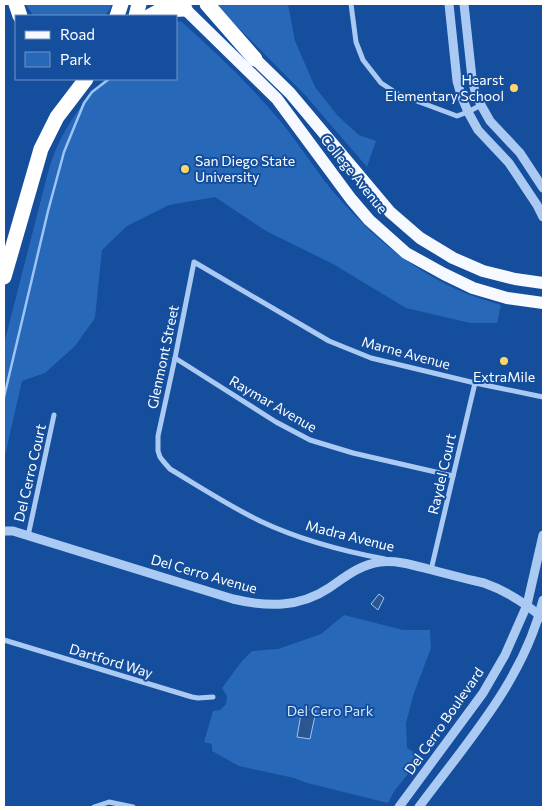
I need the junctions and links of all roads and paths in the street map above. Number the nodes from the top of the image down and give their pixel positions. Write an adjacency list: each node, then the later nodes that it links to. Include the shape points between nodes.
1 (207, 4): 7 (highway)
2 (351, 4): 10 (street, via 356,42 363,60 381,83 398,94 457,116)
3 (449, 4): 10 (street, via 457,80)
4 (464, 4): 9 (street, via 472,78)
5 (188, 5): 6 (highway); 7 (main road, College Avenue); 16 (main road, College Avenue, via 277,99 369,220 406,253 473,288 507,298)
6 (152, 15)
7 (256, 59): 15 (main road, College Avenue, via 290,93 390,212 420,238 453,258 484,270)
8 (85, 80): 14 (highway, via 57,117 41,149)
9 (480, 105): 10 (street); 11 (street, via 520,153)
10 (468, 112): 12 (street, via 478,130 509,163)
11 (543, 188)
12 (543, 217)
13 (194, 262): 17 (street, Glenmont Street); 18 (street, Marne Avenue, via 329,341 371,358)
14 (4, 277)
15 (543, 283)
16 (543, 303)
17 (176, 358): 21 (street, Glenmont Street, via 158,436); 22 (street, Raymar Avenue, via 310,440)
18 (475, 383): 19 (street, Marne Avenue); 22 (street, Raydel Court)
19 (543, 397)
20 (54, 416): 25 (street, Del Cerro Court)
21 (160, 456): 26 (street, Madra Avenue, via 170,469 260,521 334,548)
22 (453, 476): 27 (street, Raydel Court)
23 (4, 531): 25 (street, Del Cerro Avenue)
24 (543, 534): 29 (street, Del Cerro Boulevard)
25 (28, 536): 26 (street, Del Cerro Avenue, via 233,599 266,605 306,599 359,568)
26 (392, 561): 27 (street, Madra Avenue)
27 (431, 570): 29 (street, Madra Avenue, via 498,588)
28 (543, 600): 30 (street)
29 (527, 605): 30 (street, Madra Avenue); 35 (street, Del Cerro Boulevard, via 483,693)
30 (541, 616): 36 (street, via 497,703)
31 (4, 640): 32 (street, Dartford Way, via 192,697)
32 (214, 697)
33 (94, 807): 34 (street, via 109,802)
34 (133, 807)
35 (399, 807)
36 (420, 807)

